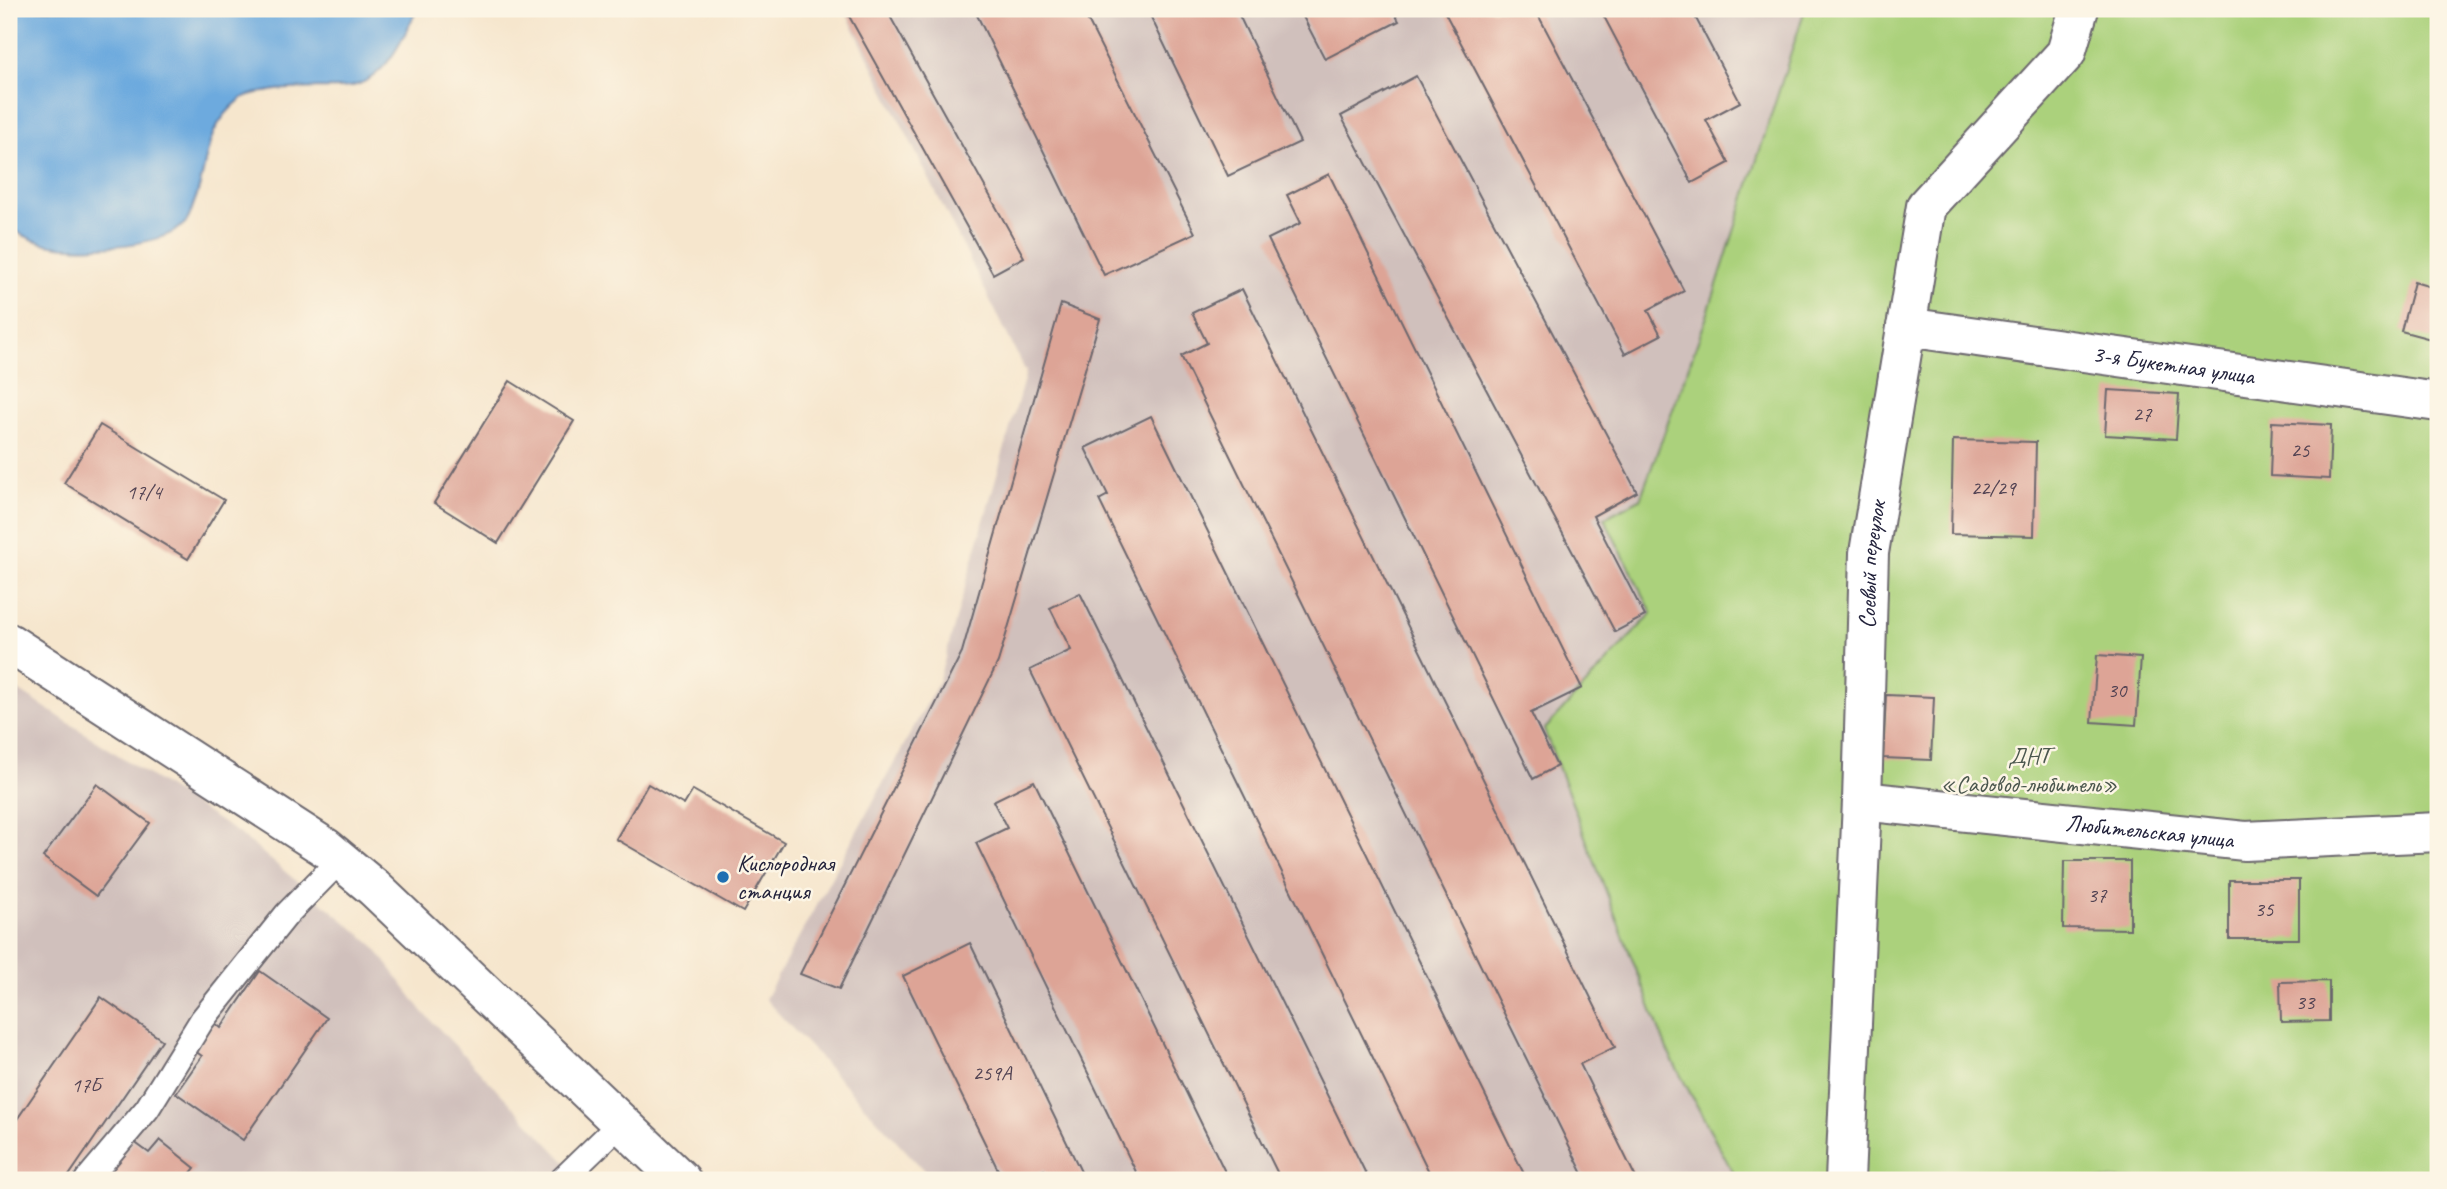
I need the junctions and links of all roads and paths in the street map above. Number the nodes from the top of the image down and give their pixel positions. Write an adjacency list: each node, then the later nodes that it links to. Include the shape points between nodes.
1 (2079, 9): 2 (street, Соевый переулок, via 2066,53 1926,206)
2 (1906, 327): 3 (street, 3-я Букетная улица); 5 (street, Соевый переулок, via 1869,553)
3 (2438, 402)
4 (9, 643): 7 (street)
5 (1862, 801): 6 (street, Любительская улица, via 2245,841); 12 (street, Соевый переулок)
6 (2438, 832)
7 (341, 859): 8 (street); 9 (lane, via 287,914 202,1020 148,1109)
8 (621, 1123): 10 (lane); 11 (street)
9 (87, 1180)
10 (562, 1180)
11 (681, 1180)
12 (1845, 1180)

